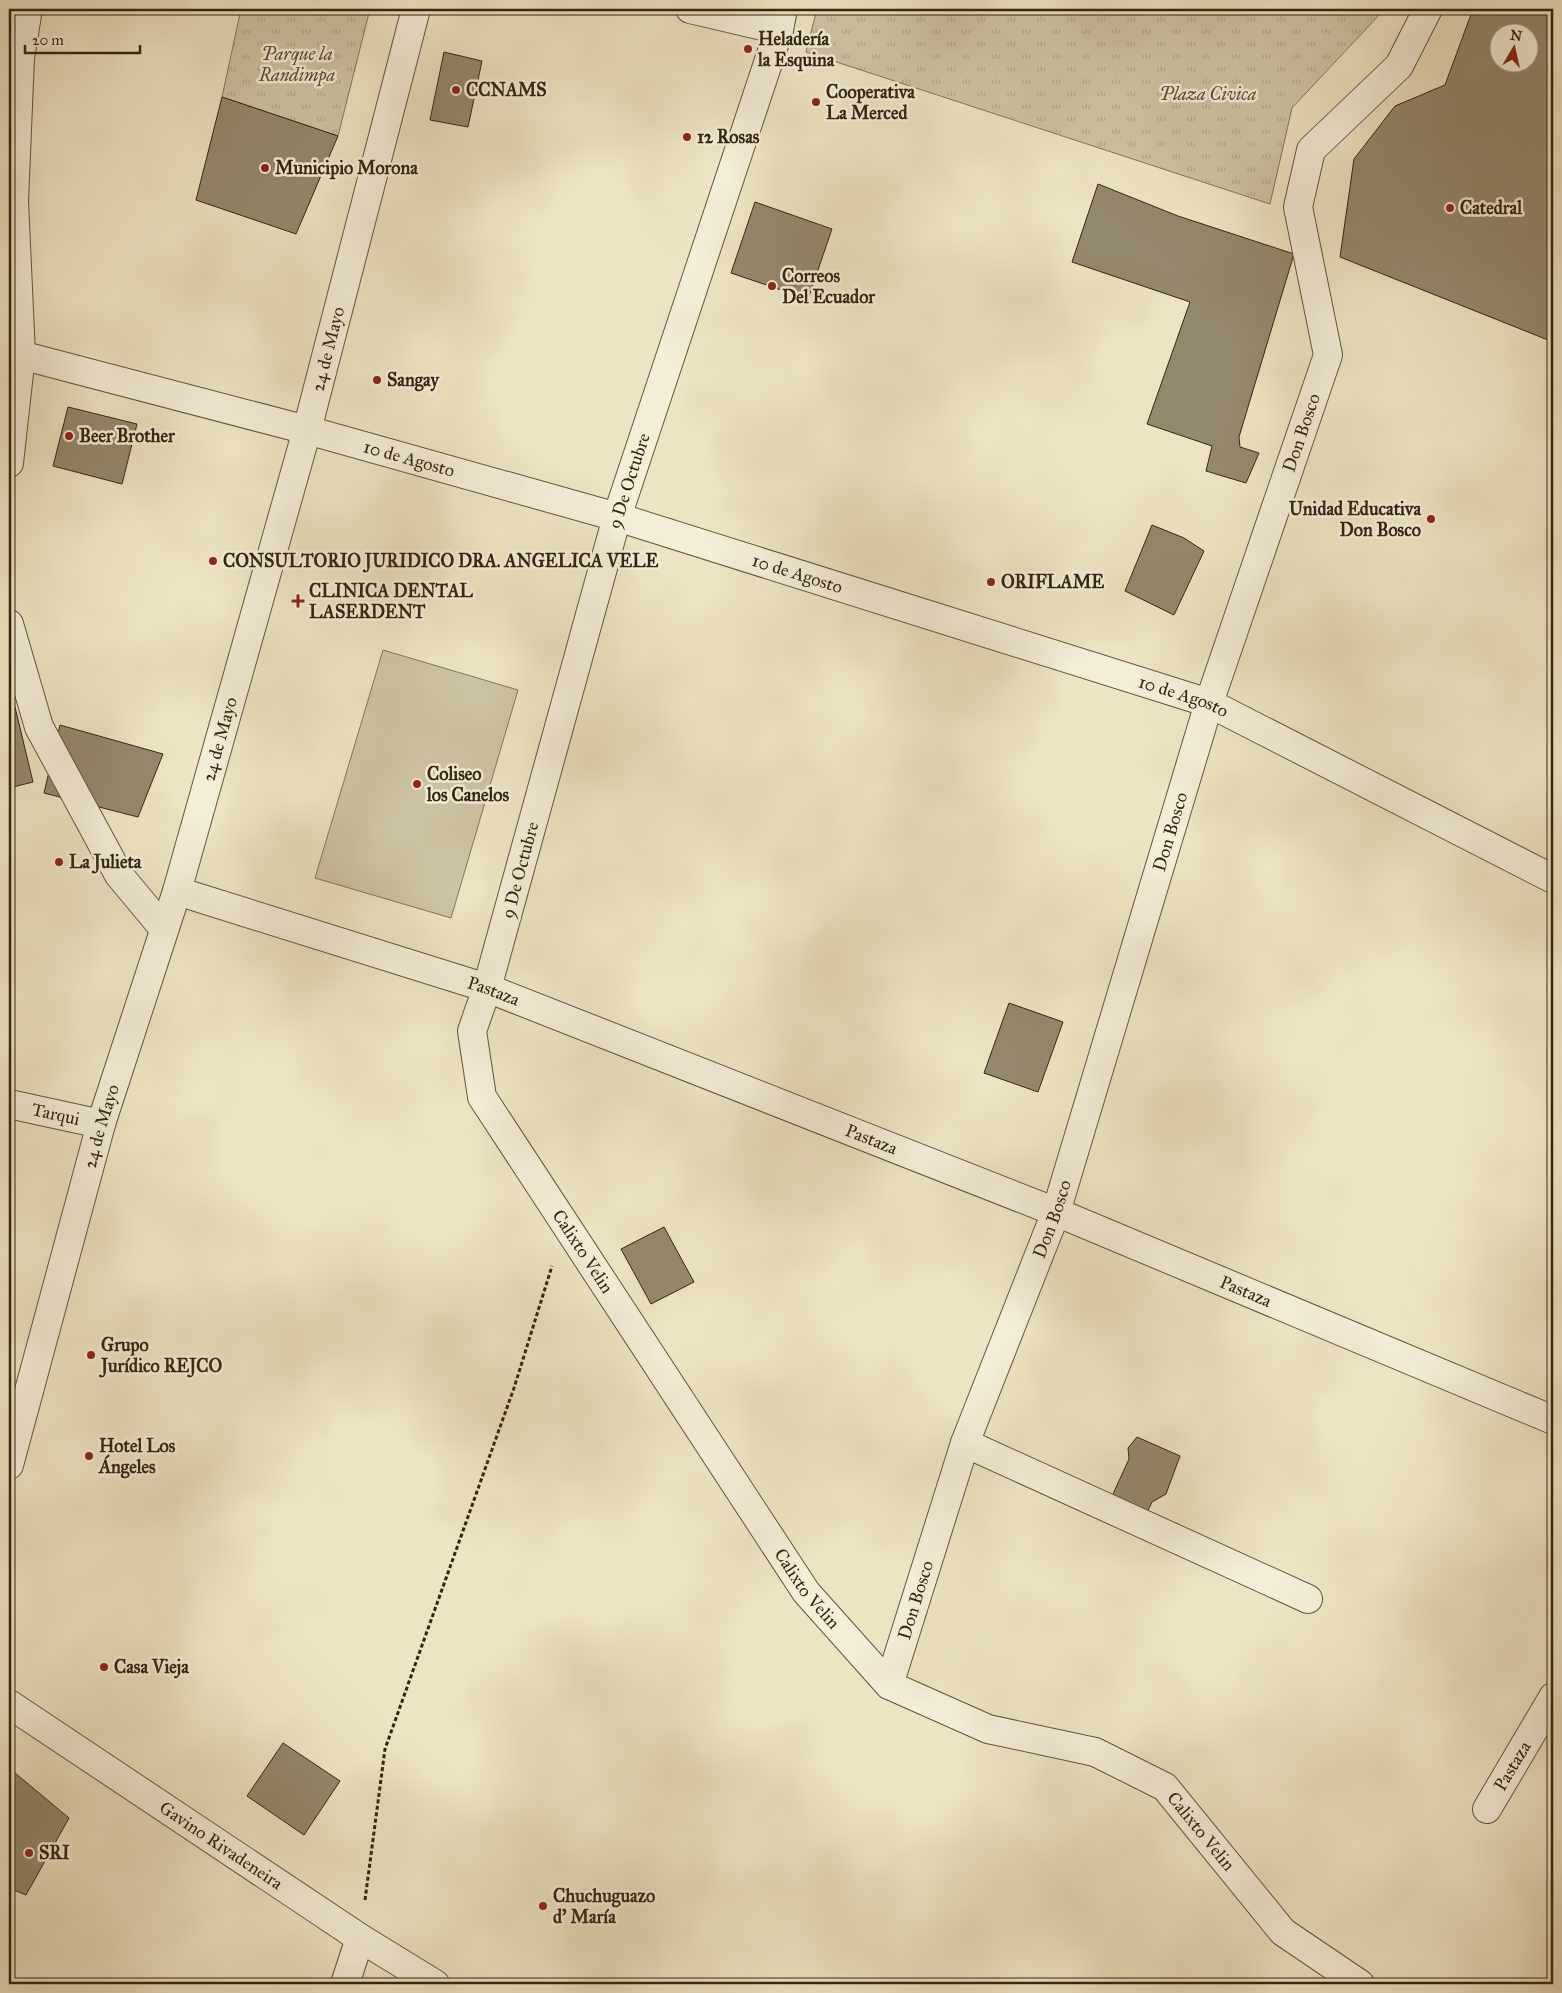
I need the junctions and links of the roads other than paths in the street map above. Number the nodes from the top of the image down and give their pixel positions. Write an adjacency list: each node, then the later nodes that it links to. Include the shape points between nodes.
1 (28, 9): 6 (street, via 20,58 14,201)
2 (416, 9): 7 (street, 24 de Mayo)
3 (690, 9): 5 (street)
4 (1428, 9): 11 (street, Don Bosco, via 1399,66 1311,150 1298,208 1328,355)
5 (781, 19): 9 (street, 9 De Octubre)
6 (15, 354): 7 (street, 10 de Agosto); 8 (street)
7 (307, 430): 9 (street, 10 de Agosto); 13 (street, 24 de Mayo)
8 (9, 463)
9 (617, 517): 11 (street, 10 de Agosto); 15 (street, 9 De Octubre)
10 (9, 624): 14 (street, via 40,727 119,875)
11 (1210, 704): 12 (street, 10 de Agosto); 18 (street, Don Bosco)
12 (1553, 879)
13 (177, 891): 14 (street, 24 de Mayo); 15 (street, Pastaza)
14 (164, 929): 17 (street, 24 de Mayo)
15 (487, 988): 18 (street, Pastaza); 23 (street, Calixto Velin, via 472,1031 482,1096 806,1592)
16 (9, 1104): 17 (street, Tarqui)
17 (101, 1124): 21 (street, 24 de Mayo)
18 (1056, 1212): 19 (street, Pastaza); 20 (street, Don Bosco)
19 (1553, 1420)
20 (964, 1443): 22 (street); 23 (street, Don Bosco)
21 (9, 1465)
22 (1308, 1599)
23 (889, 1685): 30 (street, Calixto Velin, via 988,1729 1095,1752 1165,1787 1283,1932)
24 (1553, 1697): 26 (street, Pastaza)
25 (9, 1704): 27 (street, Gavino Rivadeneira)
26 (1487, 1809)
27 (360, 1938): 28 (street); 29 (street, Gavino Rivadeneira)
28 (345, 1984)
29 (435, 1984)
30 (1360, 1984)

